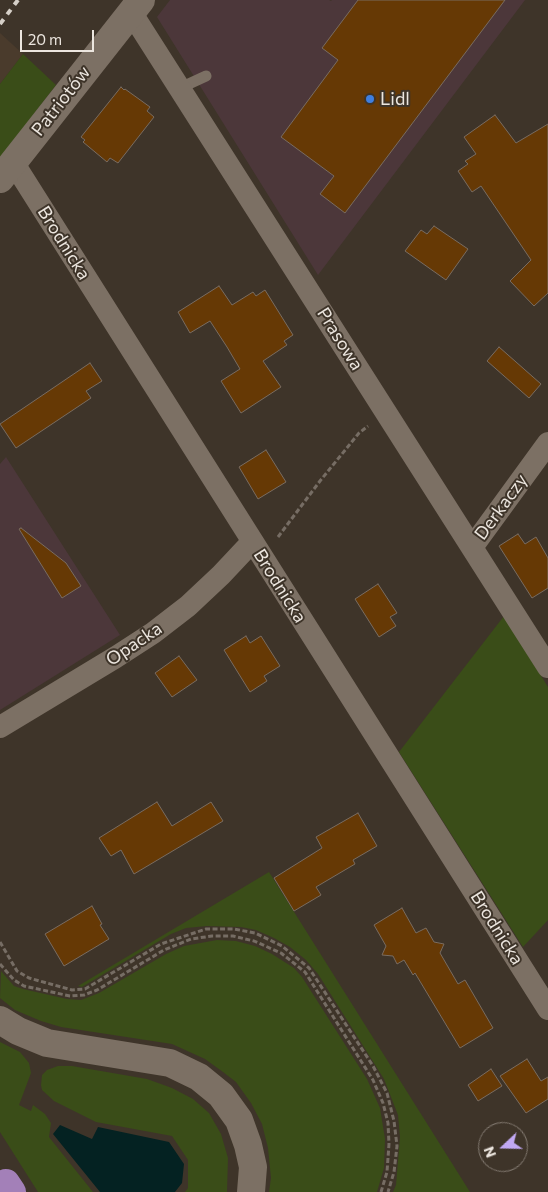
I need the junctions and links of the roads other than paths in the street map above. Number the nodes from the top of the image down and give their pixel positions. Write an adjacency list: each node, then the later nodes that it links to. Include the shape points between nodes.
1 (136, 6): 3 (street, Prasowa); 4 (main road, Patriotów)
2 (206, 76): 3 (lane)
3 (180, 88): 6 (street, Prasowa)
4 (6, 171): 7 (street, Brodnicka)
5 (548, 443): 6 (street, Derkaczy)
6 (473, 546): 8 (street, Prasowa)
7 (256, 548): 9 (street, Opacka, via 153,633); 10 (street, Brodnicka)
8 (548, 667)
9 (0, 727)
10 (548, 1009)
11 (0, 1020): 12 (main road, via 18,1032 48,1043 170,1063 198,1077 221,1095 239,1120 253,1167)
12 (251, 1192)

